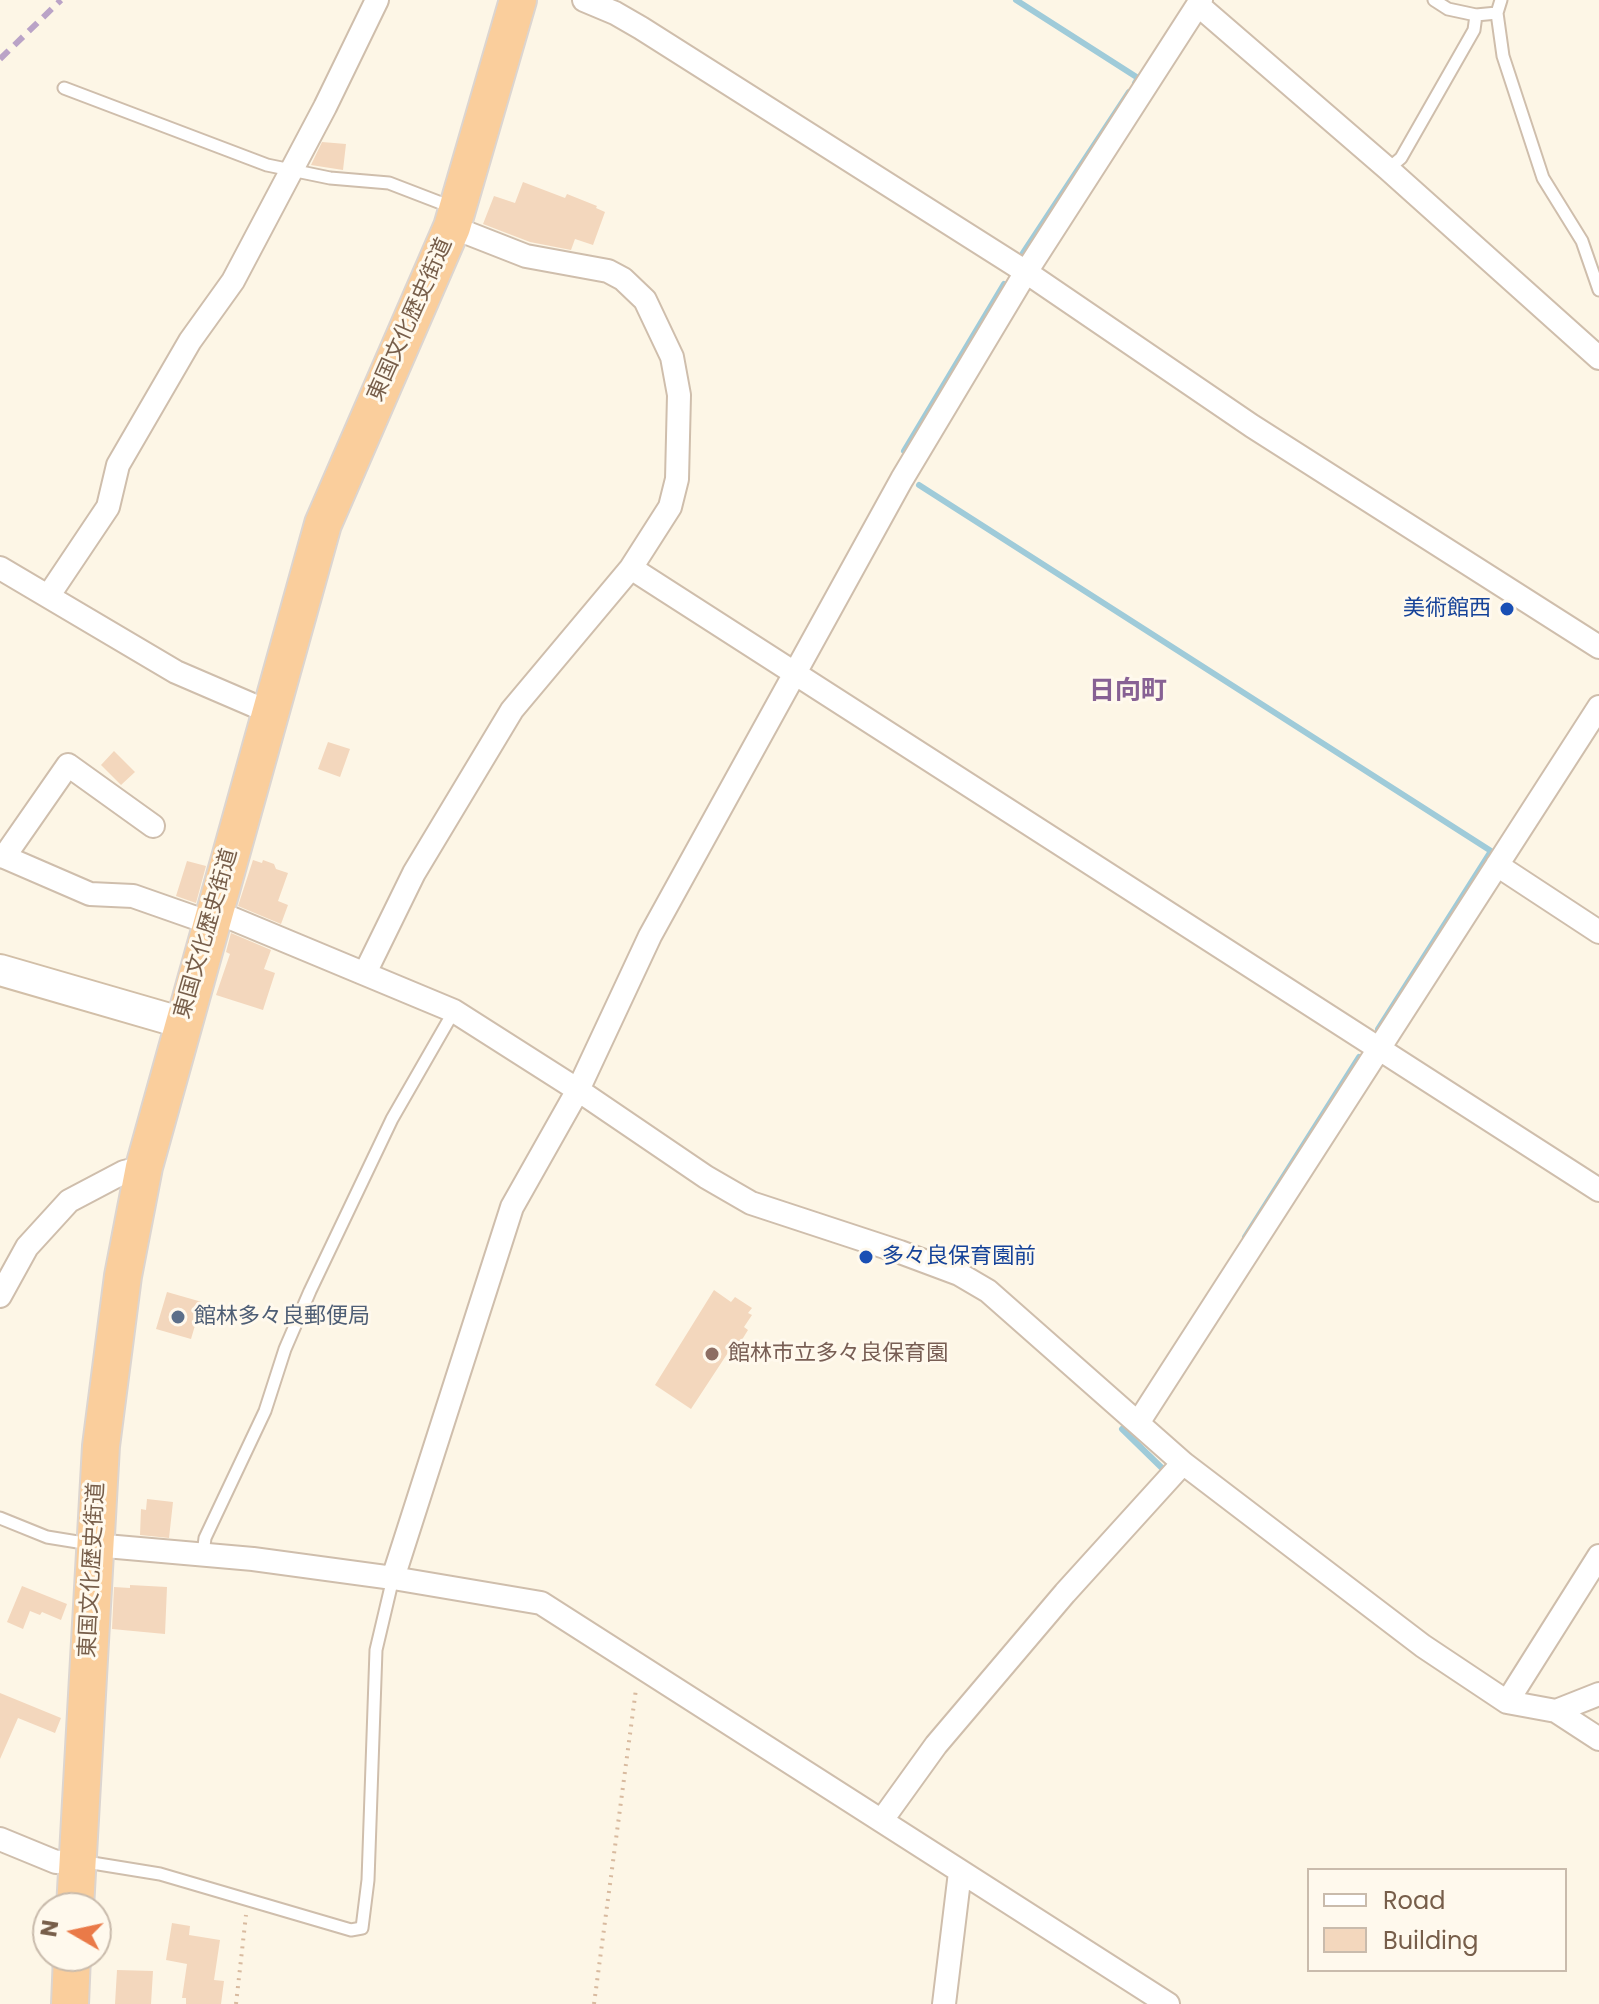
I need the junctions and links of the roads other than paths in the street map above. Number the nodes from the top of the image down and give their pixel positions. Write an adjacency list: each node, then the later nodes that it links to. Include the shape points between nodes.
1 (377, 0): 11 (street)
2 (518, 0): 12 (highway, 東国文化歴史街道)
3 (584, 0): 13 (street, via 641,28)
4 (1434, 0): 8 (lane)
5 (1501, 0): 7 (lane)
6 (1199, 2): 10 (street); 13 (street)
7 (1497, 13): 8 (lane); 14 (lane, via 1503,56 1543,178 1582,241)
8 (1476, 15): 10 (lane, via 1467,43 1401,158)
9 (64, 88): 11 (lane)
10 (1388, 169): 15 (street)
11 (292, 171): 12 (lane, via 389,183); 18 (street, via 233,281 190,341 118,465 108,507)
12 (455, 218): 17 (street, via 526,256 608,271 645,300 672,357 679,395 677,479 670,507); 22 (highway, 東国文化歴史街道, via 323,524)
13 (1026, 272): 19 (street, via 1277,443); 20 (street)
14 (1599, 290)
15 (1599, 358)
16 (0, 568): 18 (street)
17 (631, 568): 20 (street); 29 (street, via 512,710 414,873)
18 (49, 595): 22 (street, via 176,672)
19 (1599, 647)
20 (793, 672): 32 (street); 33 (street, via 650,936)
21 (1599, 707): 25 (street)
22 (269, 712): 26 (highway, 東国文化歴史街道)
23 (153, 826): 24 (street, via 68,765)
24 (2, 856): 26 (street, via 90,894 133,896)
25 (1497, 865): 27 (street); 32 (street)
26 (212, 917): 29 (street); 31 (highway, 東国文化歴史街道)
27 (1599, 932)
28 (0, 970): 31 (main road)
29 (365, 973): 30 (street)
30 (454, 1011): 33 (street); 41 (lane, via 392,1119 310,1291 265,1411 205,1538)
31 (183, 1023): 34 (highway, 東国文化歴史街道)
32 (1379, 1050): 35 (street); 37 (street)
33 (578, 1090): 37 (street, via 751,1203 959,1274 988,1291); 43 (street, via 512,1207)
34 (144, 1167): 36 (street, via 69,1201 27,1247); 40 (highway, 東国文化歴史街道, via 109,1369)
35 (1599, 1190)
36 (0, 1296)
37 (1138, 1423): 38 (street)
38 (1183, 1463): 45 (street, via 1423,1646); 48 (street, via 936,1745)
39 (0, 1518): 40 (lane, via 47,1537)
40 (94, 1545): 41 (street); 50 (highway, 東国文化歴史街道)
41 (203, 1554): 43 (street)
42 (1599, 1556): 45 (street)
43 (393, 1578): 48 (street, via 541,1603); 50 (lane, via 376,1650 362,1928 351,1930 160,1874)
44 (1599, 1694): 46 (street)
45 (1507, 1702): 46 (street)
46 (1556, 1711): 47 (street)
47 (1599, 1739)
48 (882, 1820): 51 (street)
49 (0, 1839): 50 (street, via 56,1862)
50 (77, 1861): 52 (highway, 東国文化歴史街道)
51 (960, 1872): 55 (street); 56 (street)
52 (76, 1892)
53 (71, 1972): 54 (highway)
54 (70, 2004)
55 (944, 2004)
56 (1168, 2004)

